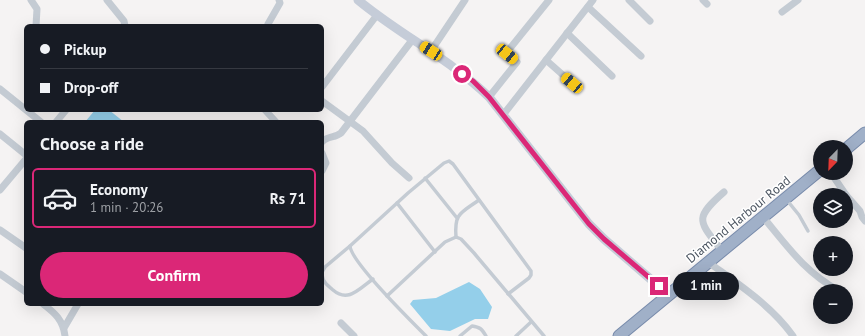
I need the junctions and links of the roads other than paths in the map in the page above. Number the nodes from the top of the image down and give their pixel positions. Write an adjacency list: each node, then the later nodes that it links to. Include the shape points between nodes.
1 (31, 0): 14 (street, via 37,9)
2 (107, 0): 15 (street)
3 (279, 0): 16 (street, via 279,7)
4 (358, 0): 12 (main road)
5 (465, 0): 19 (street)
6 (549, 0): 26 (street, via 507,52 517,62)
7 (593, 0): 10 (street)
8 (629, 0): 13 (street)
9 (798, 0): 11 (street)
10 (588, 7): 17 (street); 20 (street)
11 (782, 12)
12 (377, 15): 18 (main road); 24 (street)
13 (650, 21)
14 (36, 24)
15 (124, 24)
16 (268, 24)
17 (567, 33): 21 (street); 22 (street)
18 (413, 39): 19 (main road); 36 (street)
19 (431, 51): 26 (main road, via 473,81)
20 (641, 56)
21 (546, 60): 23 (street); 32 (street)
22 (612, 76)
23 (572, 83)
24 (324, 84)
25 (0, 89): 28 (street)
26 (489, 97): 32 (main road)
27 (324, 102): 36 (street)
28 (24, 109)
29 (28, 112): 33 (street)
30 (64, 112): 34 (street)
31 (267, 112): 35 (street)
32 (503, 115): 70 (main road, via 589,224)
33 (38, 120)
34 (58, 120)
35 (274, 120)
36 (350, 122): 39 (street, via 338,135); 44 (street, via 363,131)
37 (865, 133): 40 (highway)
38 (0, 134): 41 (street)
39 (324, 140)
40 (853, 142)
41 (24, 154)
42 (24, 161): 46 (street)
43 (813, 176): 48 (highway, Diamond Harbour Road)
44 (409, 178)
45 (425, 178): 49 (lane, via 449,161); 50 (lane); 53 (lane)
46 (1, 187)
47 (724, 192): 60 (street, via 710,205 702,221)
48 (786, 198): 52 (highway, Diamond Harbour Road); 56 (lane)
49 (479, 200): 53 (lane); 69 (lane, via 531,271 529,278)
50 (397, 203): 58 (lane); 61 (lane)
51 (853, 203): 54 (street)
52 (763, 216): 60 (highway, Diamond Harbour Road); 67 (street, via 800,262)
53 (457, 218): 57 (lane)
54 (865, 221)
55 (0, 230): 59 (street)
56 (808, 231)
57 (456, 237): 61 (lane, via 445,242); 69 (lane, via 474,252)
58 (350, 246): 63 (lane); 65 (lane, via 352,253)
59 (24, 247)
60 (722, 251): 62 (highway, Diamond Harbour Road)
61 (435, 252): 71 (lane)
62 (708, 262): 70 (highway, Diamond Harbour Road); 85 (street, via 756,299)
63 (324, 269)
64 (0, 274): 68 (street)
65 (373, 279): 66 (lane, via 346,296 339,295); 71 (lane)
66 (324, 282)
67 (827, 284)
68 (24, 291)
69 (508, 294): 74 (lane)
70 (669, 295): 84 (highway, Diamond Harbour Road)
71 (387, 296): 79 (lane)
72 (46, 306): 76 (street, via 56,313)
73 (77, 306): 76 (street)
74 (531, 322): 82 (lane); 83 (lane)
75 (341, 323): 78 (street)
76 (64, 328): 77 (street)
77 (65, 336)
78 (354, 336)
79 (426, 336)
80 (460, 336): 81 (lane, via 472,326 478,326)
81 (486, 336)
82 (516, 336)
83 (544, 336)
84 (618, 336)
85 (793, 336)

